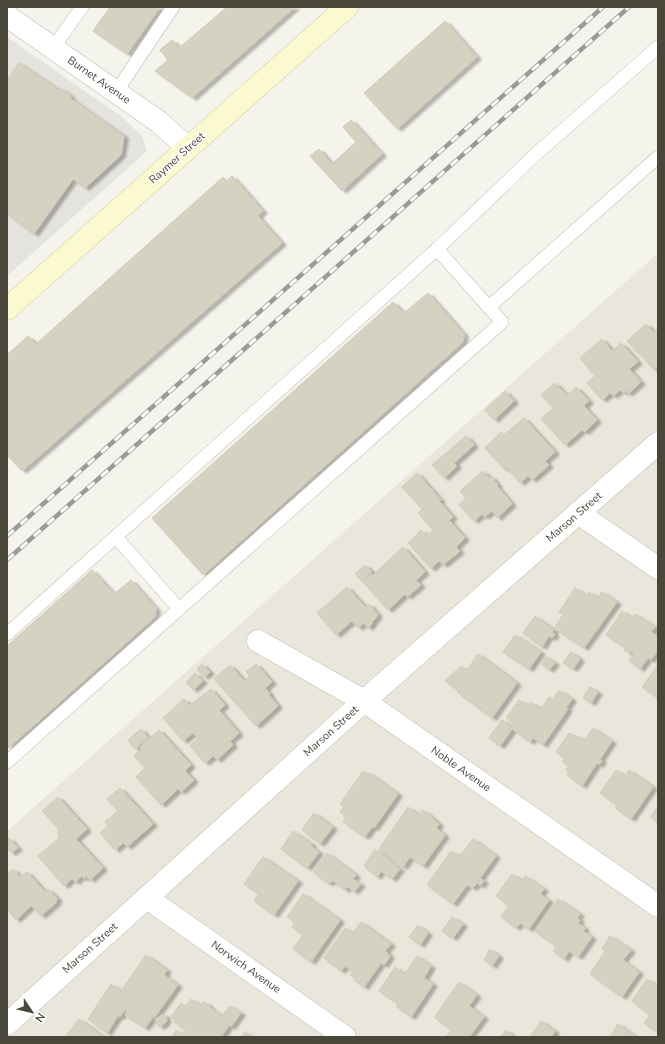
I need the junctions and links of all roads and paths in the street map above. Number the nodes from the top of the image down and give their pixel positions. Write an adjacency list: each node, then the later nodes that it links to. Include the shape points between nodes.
1 (82, 7): 6 (lane)
2 (174, 7): 7 (lane)
3 (347, 7): 8 (street, Raymer Street)
4 (7, 16): 6 (street, Burnet Avenue)
5 (658, 47): 10 (lane, via 536,154)
6 (53, 48): 7 (street, Burnet Avenue)
7 (116, 92): 8 (street, Burnet Avenue, via 159,122)
8 (188, 148): 12 (street, Raymer Street)
9 (658, 157): 11 (lane)
10 (437, 249): 11 (lane); 15 (lane)
11 (489, 307): 17 (lane, via 502,322)
12 (7, 309)
13 (658, 442): 14 (street, Marson Street)
14 (578, 513): 16 (street); 20 (street, Marson Street)
15 (116, 537): 17 (lane); 18 (lane)
16 (658, 568)
17 (179, 609): 21 (lane)
18 (7, 634)
19 (258, 641): 20 (street, Noble Avenue)
20 (364, 701): 22 (street, Marson Street); 23 (street, Noble Avenue)
21 (7, 762)
22 (147, 898): 24 (street, Marson Street); 25 (street, Norwich Avenue)
23 (658, 906)
24 (7, 1024)
25 (345, 1037)

